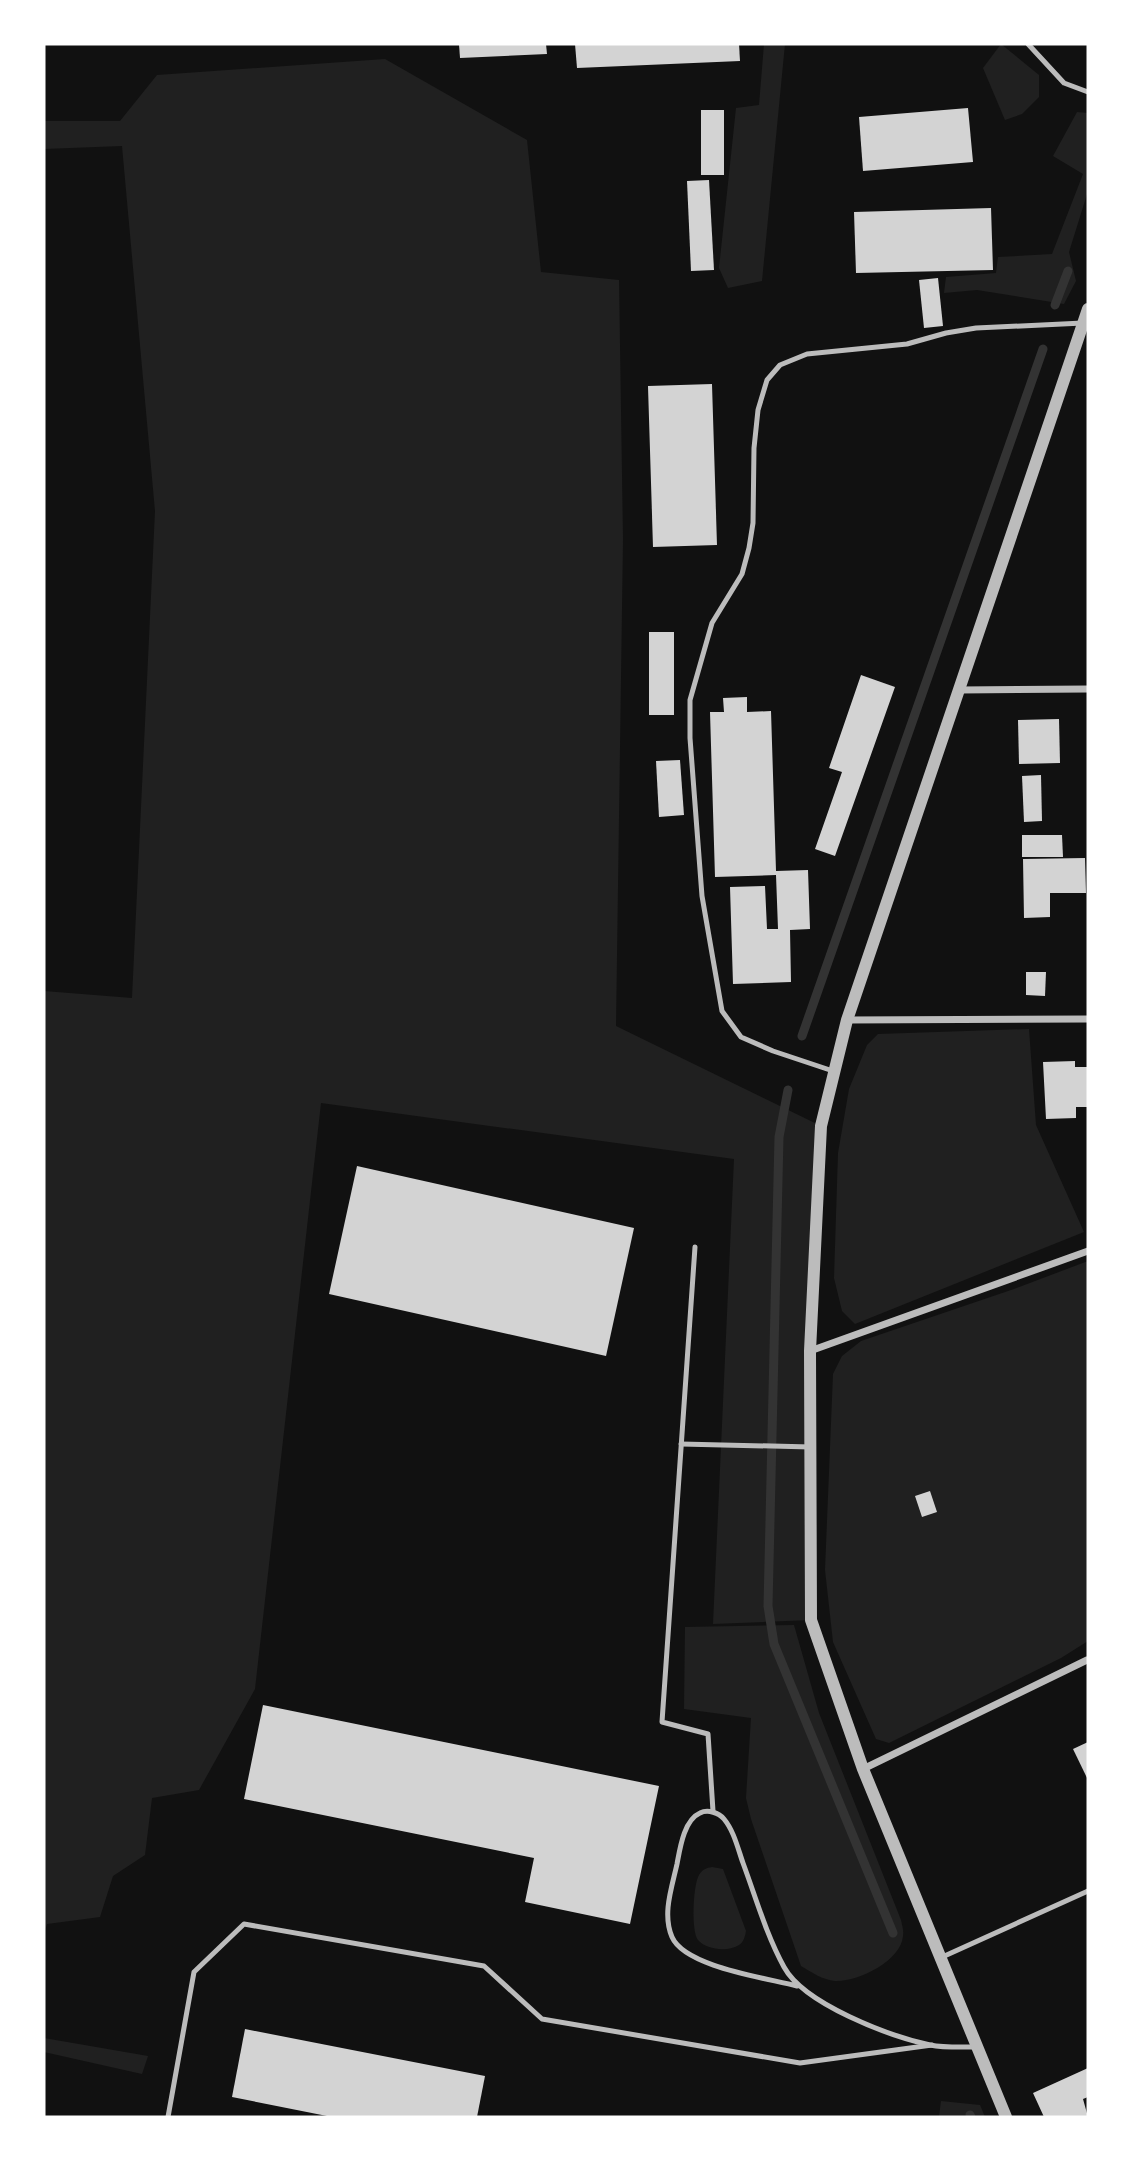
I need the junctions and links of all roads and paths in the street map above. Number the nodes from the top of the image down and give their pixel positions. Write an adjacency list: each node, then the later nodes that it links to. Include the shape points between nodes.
1 (1028, 44): 2 (lane, via 1064,83)
2 (1088, 92)
3 (1088, 309): 4 (street)
4 (1083, 323): 6 (street); 9 (lane, via 976,328 907,344 807,354 780,365 767,380 754,448 750,548 742,574 712,622 690,700 702,896 722,1011 741,1037)
5 (1088, 689): 6 (street)
6 (960, 690): 8 (street)
7 (1088, 1019): 8 (street)
8 (847, 1020): 9 (street)
9 (834, 1071): 12 (street, via 821,1126)
10 (695, 1247): 13 (lane)
11 (1088, 1251): 12 (street)
12 (810, 1351): 14 (street)
13 (681, 1444): 14 (lane); 17 (lane, via 662,1722 708,1734)
14 (811, 1447): 16 (street, via 811,1620)
15 (1087, 1660): 16 (street)
16 (863, 1769): 19 (street)
17 (713, 1811): 20 (lane, via 724,1819 734,1838 769,1936); 20 (lane, via 700,1813 688,1823 668,1900 672,1936 681,1949 710,1964)
18 (1088, 1891): 19 (lane)
19 (940, 1958): 22 (street)
20 (797, 1986): 21 (lane, via 834,2009 891,2034)
21 (932, 2045): 22 (lane); 23 (lane, via 800,2063 542,2019 484,1966 244,1924 194,1972)
22 (977, 2047): 24 (street)
23 (168, 2117)
24 (1006, 2117)

